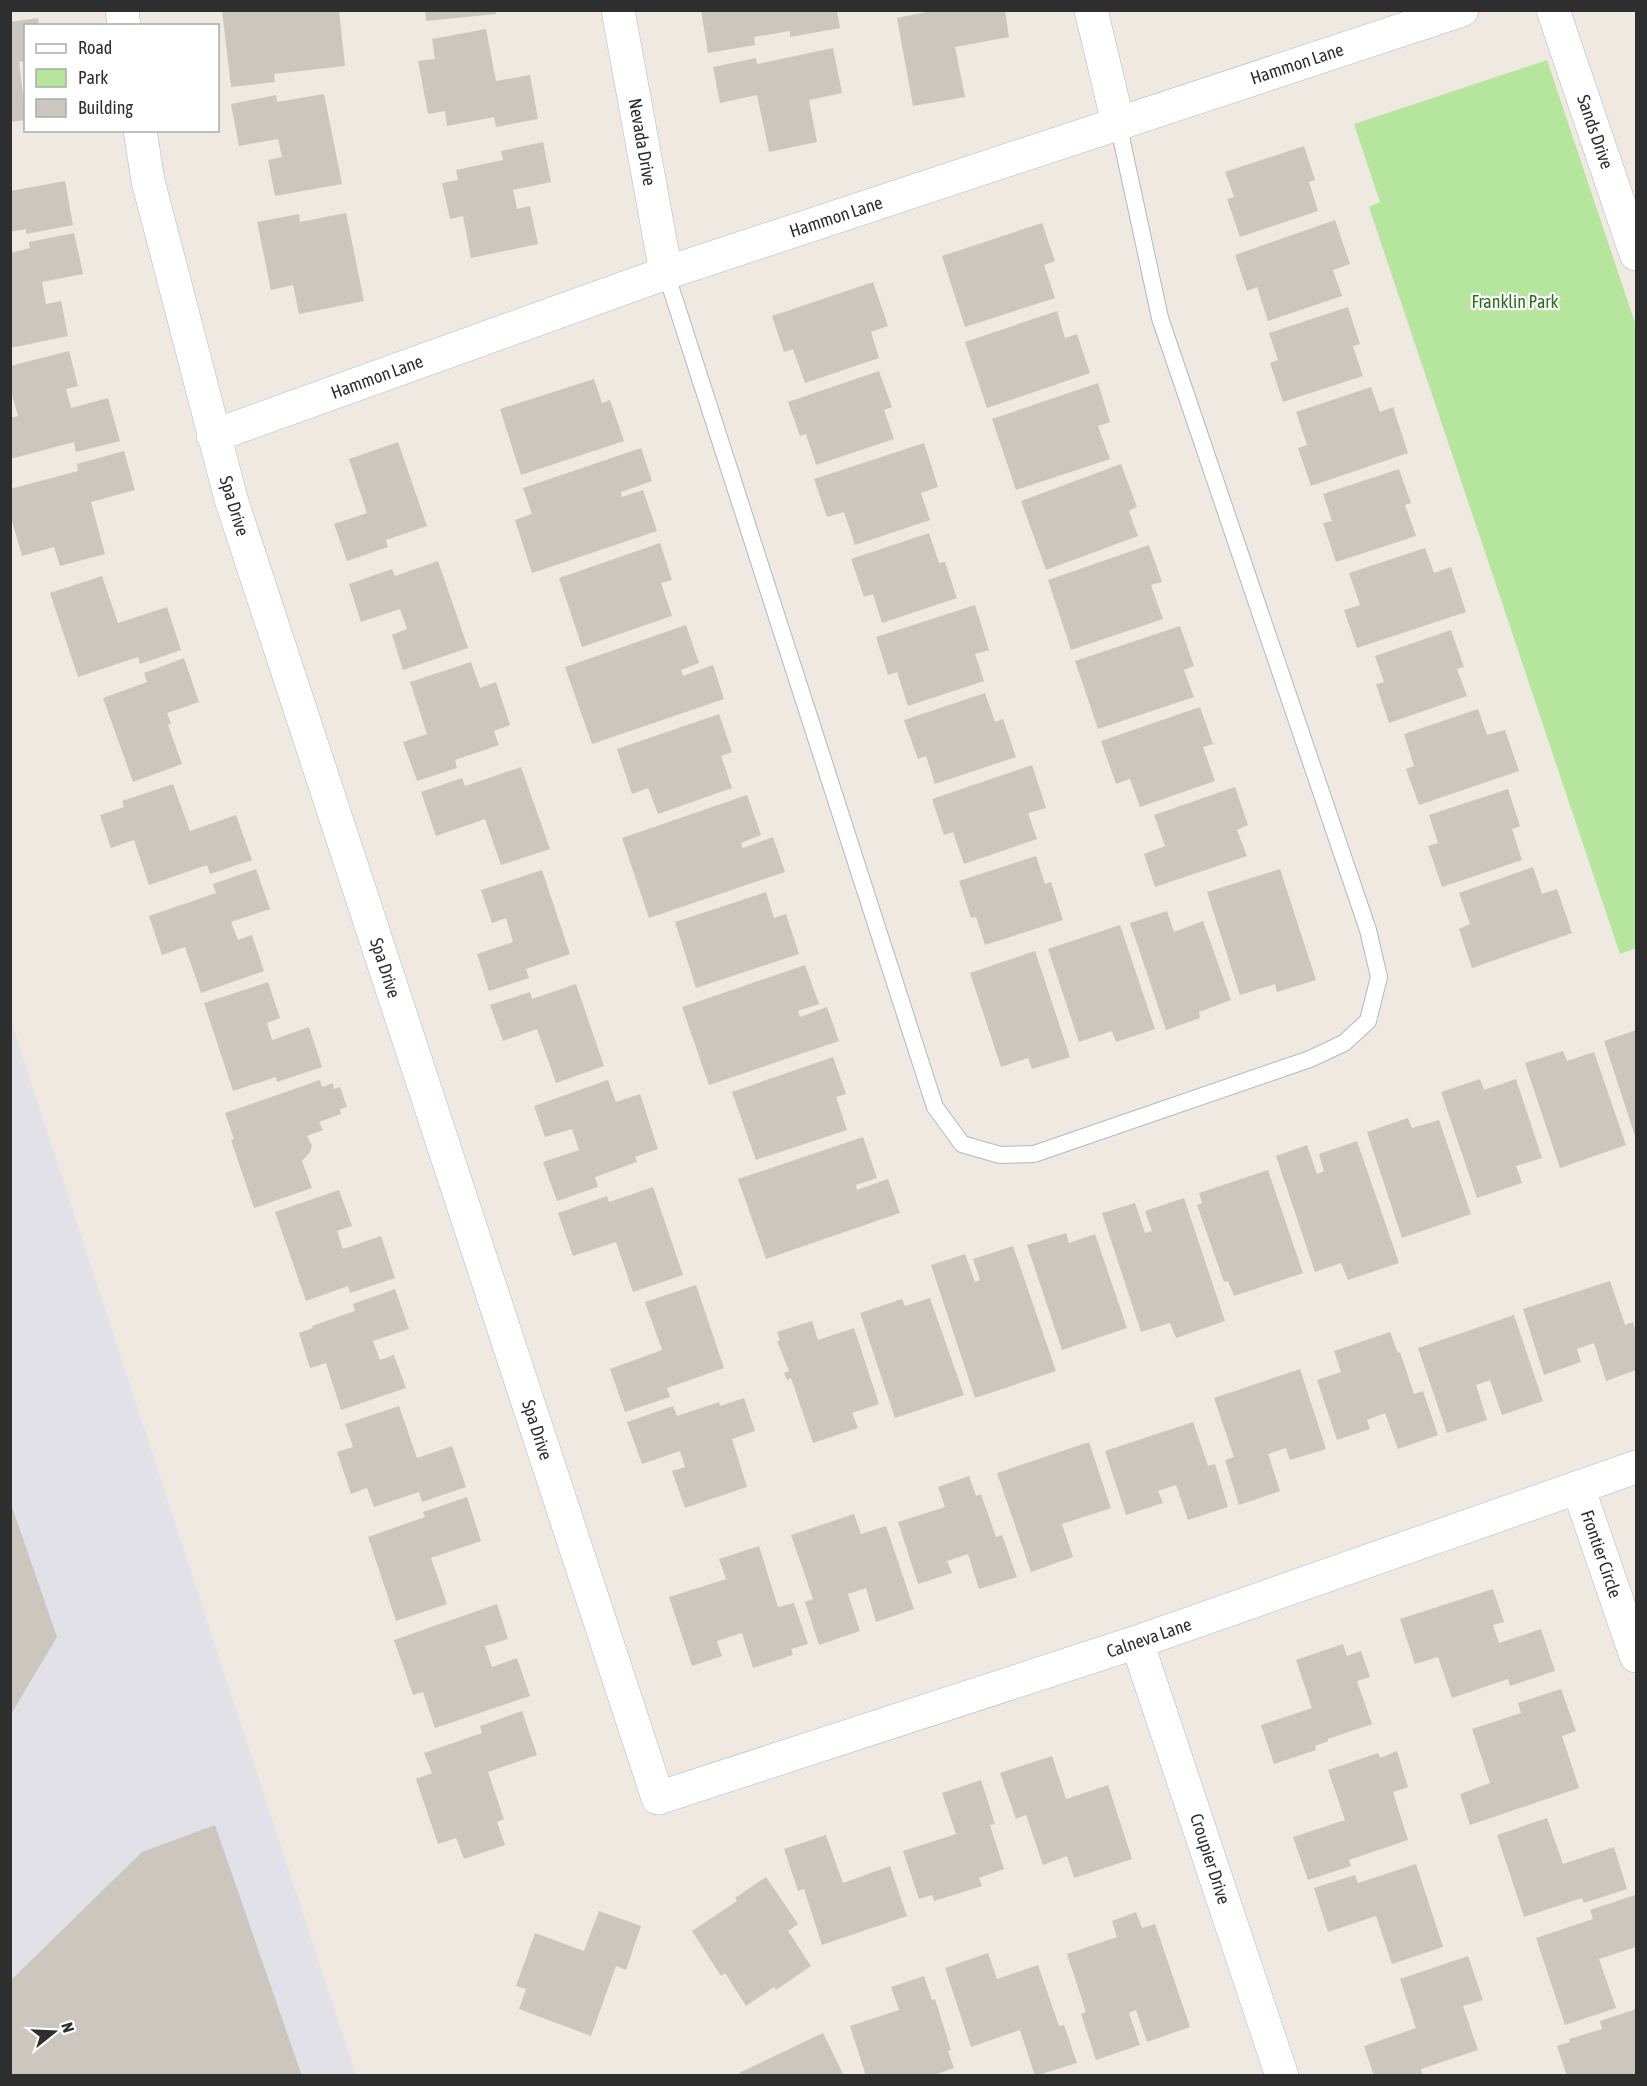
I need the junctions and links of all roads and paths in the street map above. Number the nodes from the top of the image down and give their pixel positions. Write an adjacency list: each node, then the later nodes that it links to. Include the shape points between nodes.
1 (618, 10): 8 (street, Nevada Drive)
2 (1091, 10): 5 (street)
3 (1462, 10): 5 (street, Hammon Lane)
4 (1553, 10): 7 (street, Sands Drive)
5 (1118, 123): 8 (street, Hammon Lane); 8 (lane, via 1160,318 1368,930 1379,977 1368,1021 1344,1043 1310,1059 1034,1154 1000,1155 962,1144 934,1107)
6 (140, 132): 9 (street, Spa Drive, via 148,181)
7 (1636, 254)
8 (666, 273): 9 (street, Hammon Lane)
9 (213, 436): 14 (street, Spa Drive)
10 (1636, 1467): 11 (street, Calneva Lane)
11 (1578, 1487): 12 (street, Calneva Lane); 13 (street, Frontier Circle)
12 (1137, 1642): 14 (street, Calneva Lane); 15 (street, Croupier Drive)
13 (1636, 1656)
14 (658, 1797)
15 (1282, 2076)

